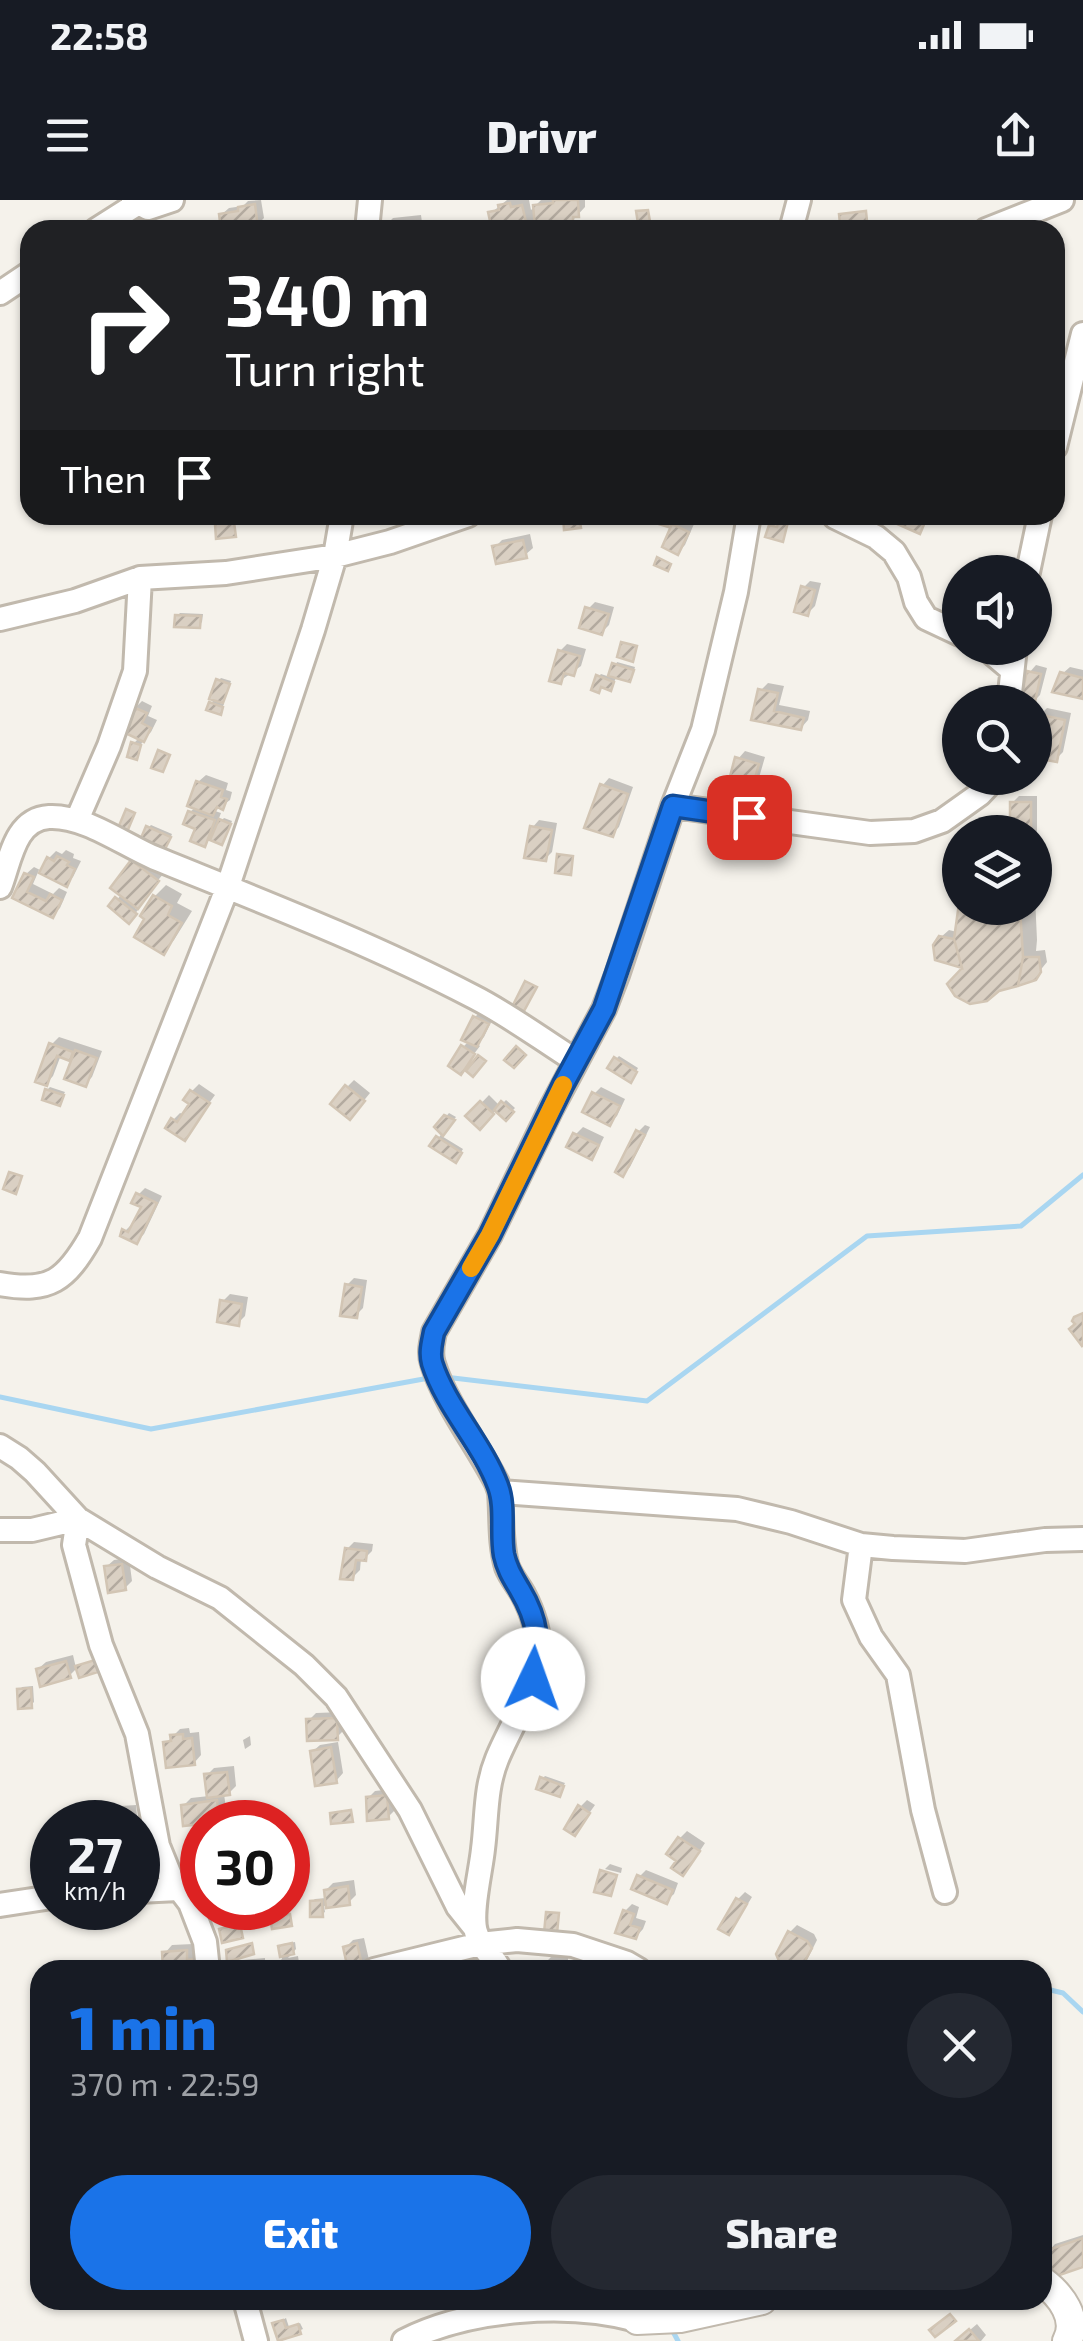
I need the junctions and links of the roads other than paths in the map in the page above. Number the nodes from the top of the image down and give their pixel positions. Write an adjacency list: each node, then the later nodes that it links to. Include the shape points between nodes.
1 (172, 200): 3 (street, via 148,208)
2 (1062, 200): 5 (street)
3 (135, 202): 4 (street)
4 (110, 220)
5 (1011, 220)
6 (1083, 334): 7 (street)
7 (1075, 392): 8 (street)
8 (1065, 420)
9 (340, 525): 15 (street)
10 (439, 525): 15 (street)
11 (747, 525): 20 (street, via 703,730)
12 (851, 525): 18 (street, via 894,552 926,618)
13 (1038, 525): 14 (street)
14 (1032, 555)
15 (335, 556): 16 (street); 22 (street)
16 (140, 578): 17 (street); 21 (street, via 135,671)
17 (0, 619)
18 (942, 626)
19 (979, 795): 20 (street, via 914,831 870,833)
20 (673, 806): 24 (street, via 618,975)
21 (77, 820): 22 (street); 23 (street, via 48,816 32,822 16,839)
22 (228, 886): 24 (street, via 474,997); 25 (street, via 90,1238 75,1264 39,1288)
23 (0, 887)
24 (576, 1061): 27 (street, via 431,1348 448,1396)
25 (0, 1284)
26 (0, 1446): 28 (street)
27 (500, 1492): 31 (street, via 737,1509); 37 (street, via 508,1572 530,1610 539,1654 489,1784)
28 (78, 1519): 29 (street); 32 (street, via 74,1546 101,1645 137,1734 158,1846); 37 (street, via 220,1598 336,1696 410,1810)
29 (0, 1530)
30 (1083, 1539): 31 (street, via 965,1551)
31 (861, 1545): 34 (street, via 854,1600 898,1675)
32 (178, 1889): 33 (street); 38 (street, via 190,1904)
33 (160, 1890)
34 (945, 1892)
35 (30, 1900): 36 (street)
36 (0, 1905)
37 (477, 1936): 39 (street); 40 (street); 41 (street, via 572,1945)
38 (207, 1960)
39 (404, 1960)
40 (495, 1960)
41 (618, 1960)
42 (1052, 2288): 48 (street)
43 (248, 2310): 49 (street)
44 (535, 2310): 50 (street, via 437,2327)
45 (599, 2310): 47 (street)
46 (716, 2310): 47 (street)
47 (637, 2320)
48 (1074, 2336)
49 (256, 2341)
50 (404, 2341)

